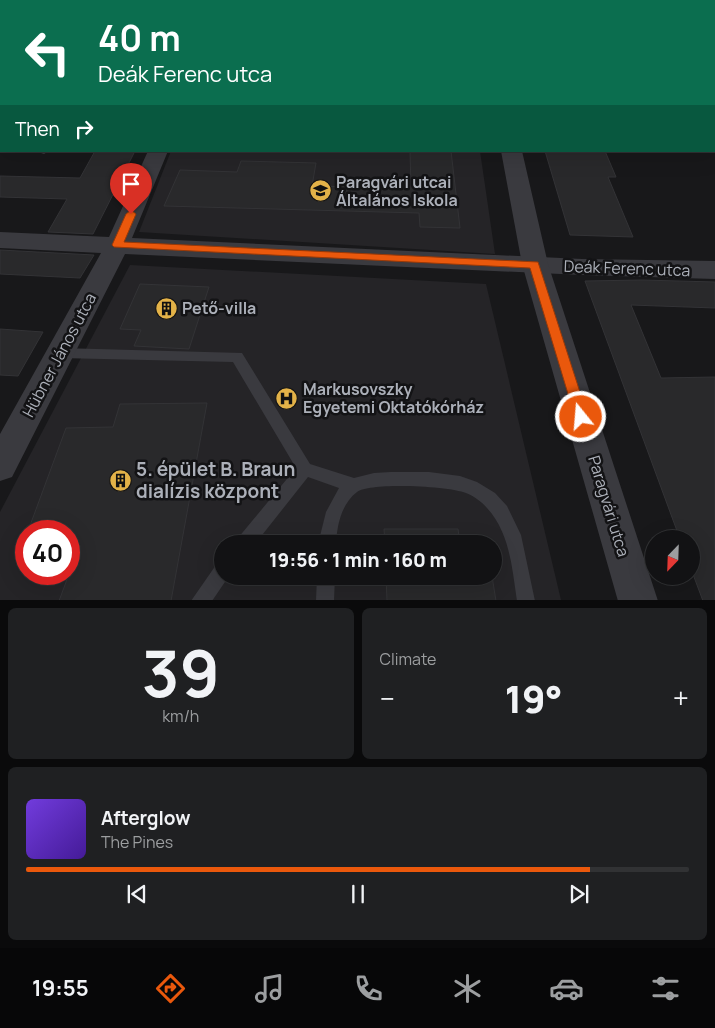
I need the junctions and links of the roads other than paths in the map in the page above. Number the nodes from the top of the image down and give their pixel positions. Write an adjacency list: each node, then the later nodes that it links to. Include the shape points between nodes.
1 (158, 152): 4 (street, Hübner János utca)
2 (511, 152): 5 (street, Paragvári utca)
3 (0, 240): 4 (street, Deák Ferenc utca)
4 (117, 245): 5 (street, Deák Ferenc utca); 7 (street, Hübner János utca)
5 (535, 264): 6 (street, Deák Ferenc utca); 18 (street, Paragvári utca)
6 (715, 270)
7 (60, 353): 8 (street, Hübner János utca); 9 (lane, via 237,357)
8 (0, 466)
9 (305, 468): 10 (lane); 11 (lane)
10 (353, 485): 12 (lane, via 338,504); 17 (lane, via 372,480 442,479 469,485 491,500 509,524 518,551)
11 (251, 535)
12 (328, 535)
13 (214, 582): 15 (lane)
14 (326, 585): 16 (lane)
15 (200, 600)
16 (325, 600)
17 (526, 600)
18 (638, 600)

